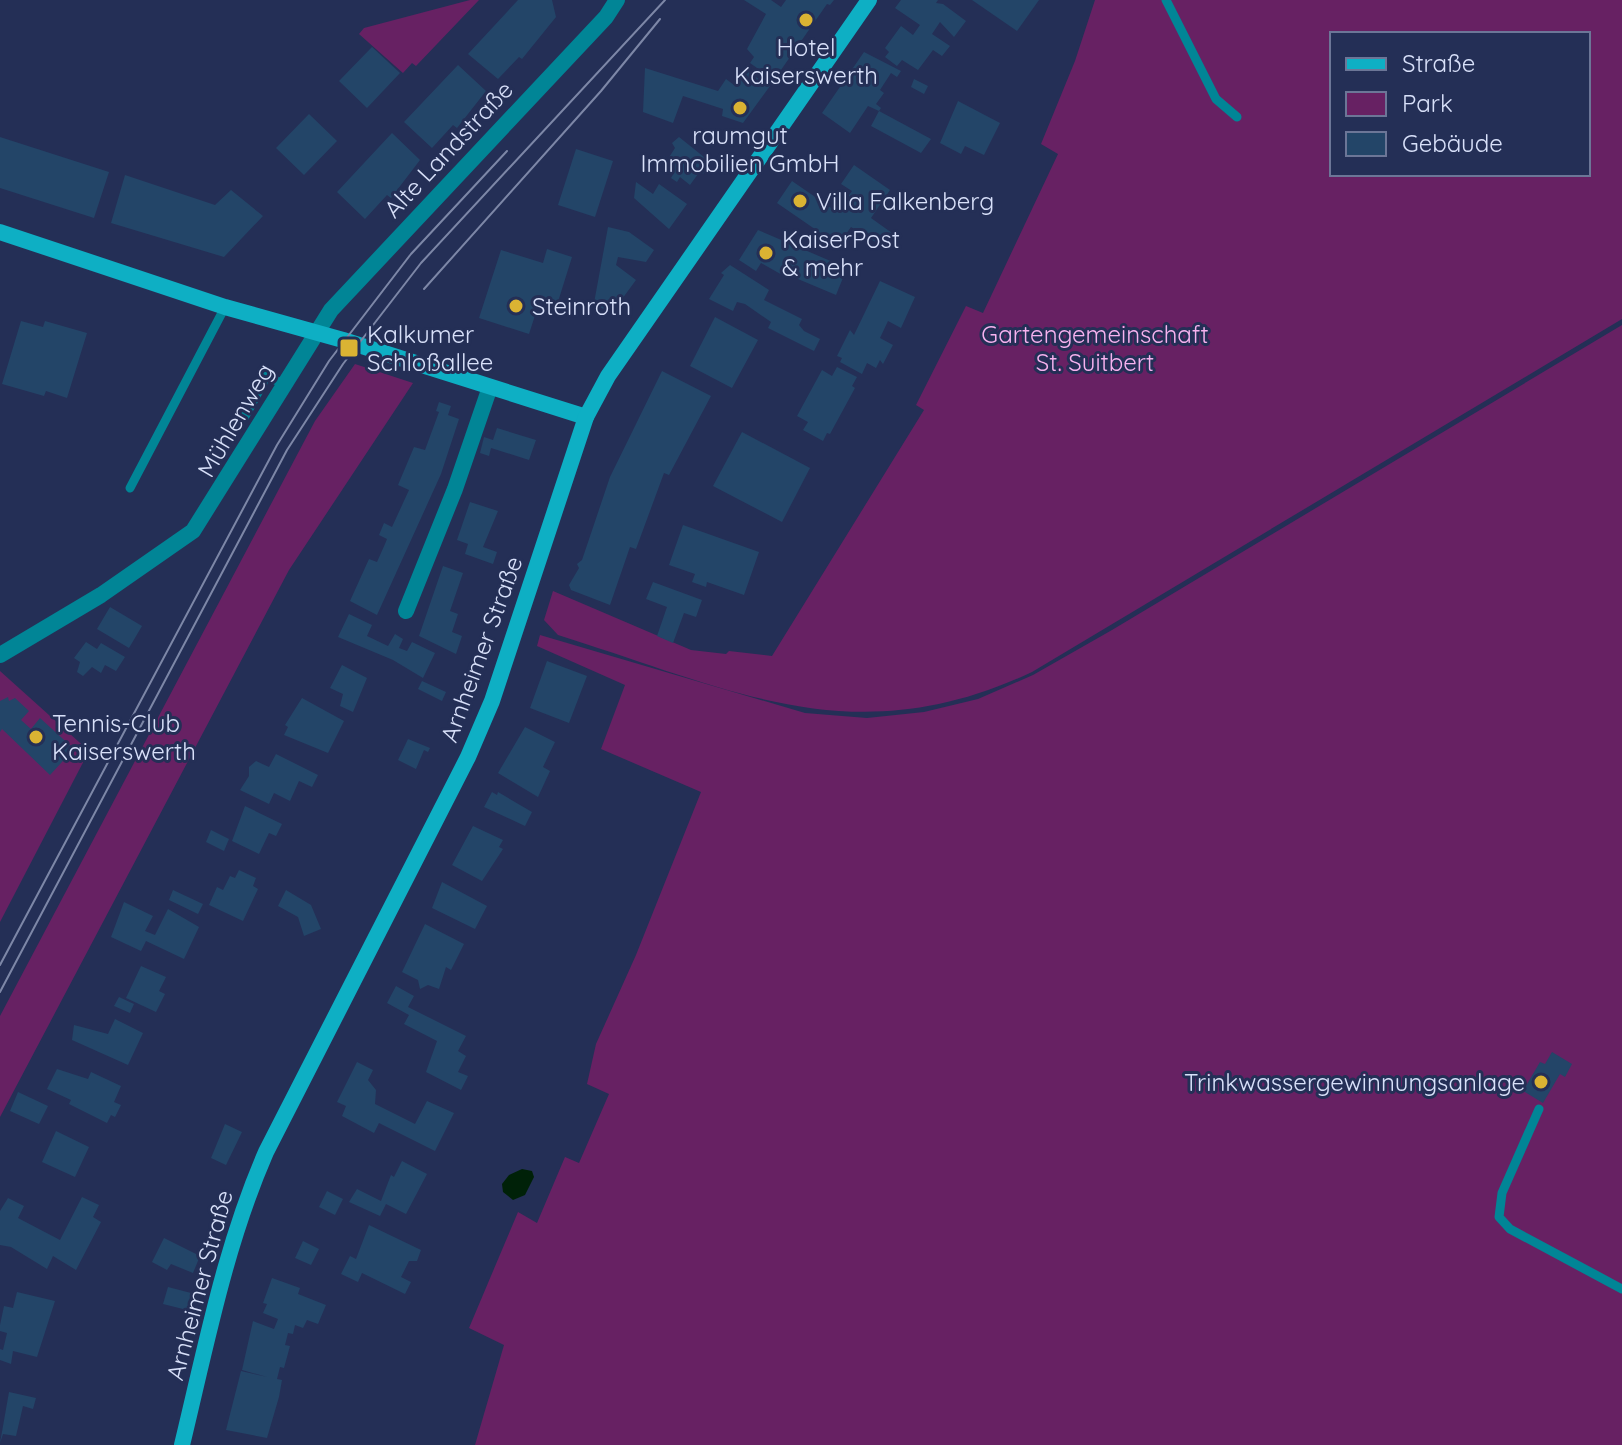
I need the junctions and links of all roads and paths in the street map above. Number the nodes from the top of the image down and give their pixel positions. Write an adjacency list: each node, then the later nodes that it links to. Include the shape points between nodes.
1 (617, 0): 7 (street, Alte Landstraße)
2 (869, 0): 10 (main road, Arnheimer Straße, via 608,376)
3 (1166, 0): 4 (lane, via 1216,99)
4 (1237, 117)
5 (0, 232): 6 (main road)
6 (225, 307): 7 (main road); 12 (lane)
7 (315, 332): 8 (street, Mühlenweg); 9 (main road)
8 (283, 384): 11 (lane, via 267,376); 14 (street, Mühlenweg, via 193,531 101,595)
9 (490, 387): 10 (main road); 13 (street)
10 (586, 417): 17 (main road, Arnheimer Straße, via 492,701 468,757 247,1195)
11 (244, 418)
12 (130, 488)
13 (406, 611)
14 (0, 655)
15 (1539, 1109): 16 (lane, via 1502,1193 1499,1217 1510,1229)
16 (1622, 1289)
17 (182, 1445)

